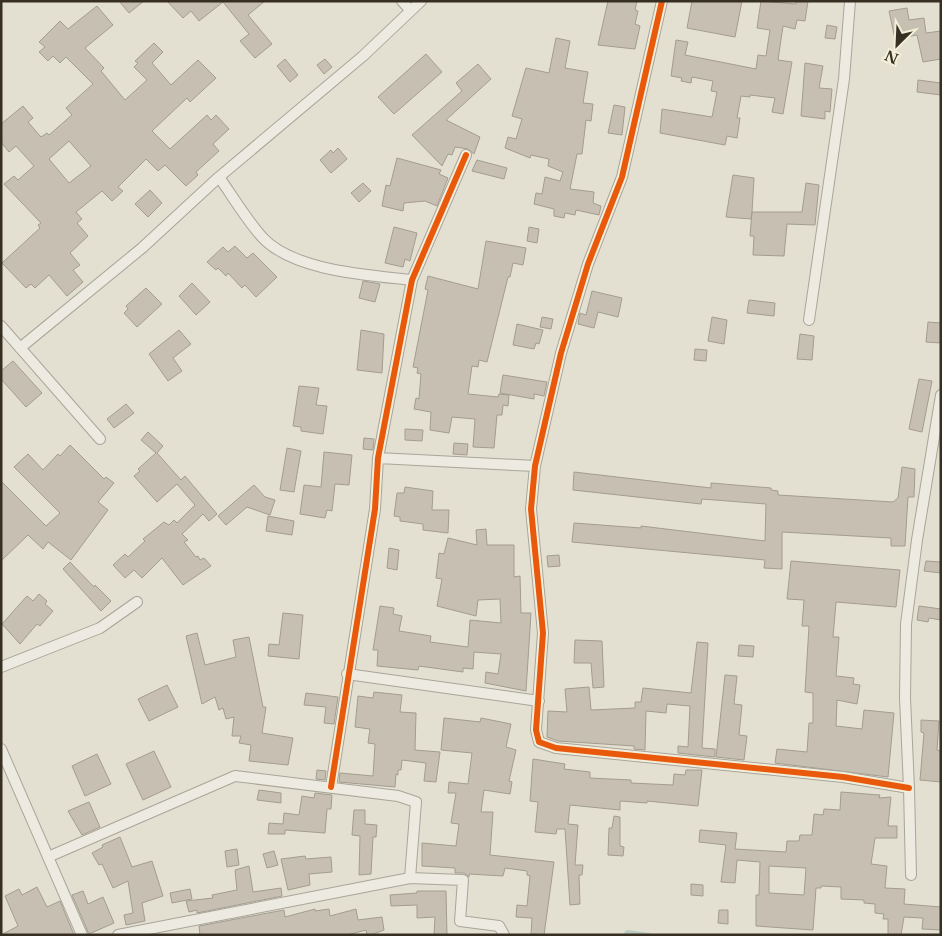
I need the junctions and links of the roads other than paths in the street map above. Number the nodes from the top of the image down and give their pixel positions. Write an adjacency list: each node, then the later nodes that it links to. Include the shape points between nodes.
1 (402, 1): 5 (street)
2 (421, 1): 5 (street)
3 (662, 1): 15 (street, via 622,178 588,264 561,353)
4 (850, 1): 9 (street, via 844,79)
5 (410, 10): 7 (street, via 362,56)
6 (466, 155): 8 (street)
7 (219, 178): 8 (street, via 263,238 291,257 334,270); 11 (street, via 142,248)
8 (412, 280): 14 (street)
9 (809, 320)
10 (1, 326): 11 (street)
11 (20, 348): 13 (street)
12 (941, 395): 22 (street, via 906,624)
13 (100, 439)
14 (378, 458): 15 (street); 18 (street, via 375,509)
15 (535, 466): 19 (street, via 532,509 543,632)
16 (137, 602): 17 (street, via 100,628)
17 (1, 667)
18 (347, 674): 19 (street); 21 (street)
19 (539, 702): 22 (street, via 536,730 539,742 556,748 843,777)
20 (1, 749): 23 (street)
21 (331, 787): 23 (street, via 235,776); 25 (street, via 398,796 416,802)
22 (909, 788): 24 (street)
23 (48, 857): 26 (street)
24 (910, 876)
25 (410, 878): 27 (street); 28 (street, via 463,880 460,921 499,926)
26 (82, 935)
27 (118, 935)
28 (504, 935)

